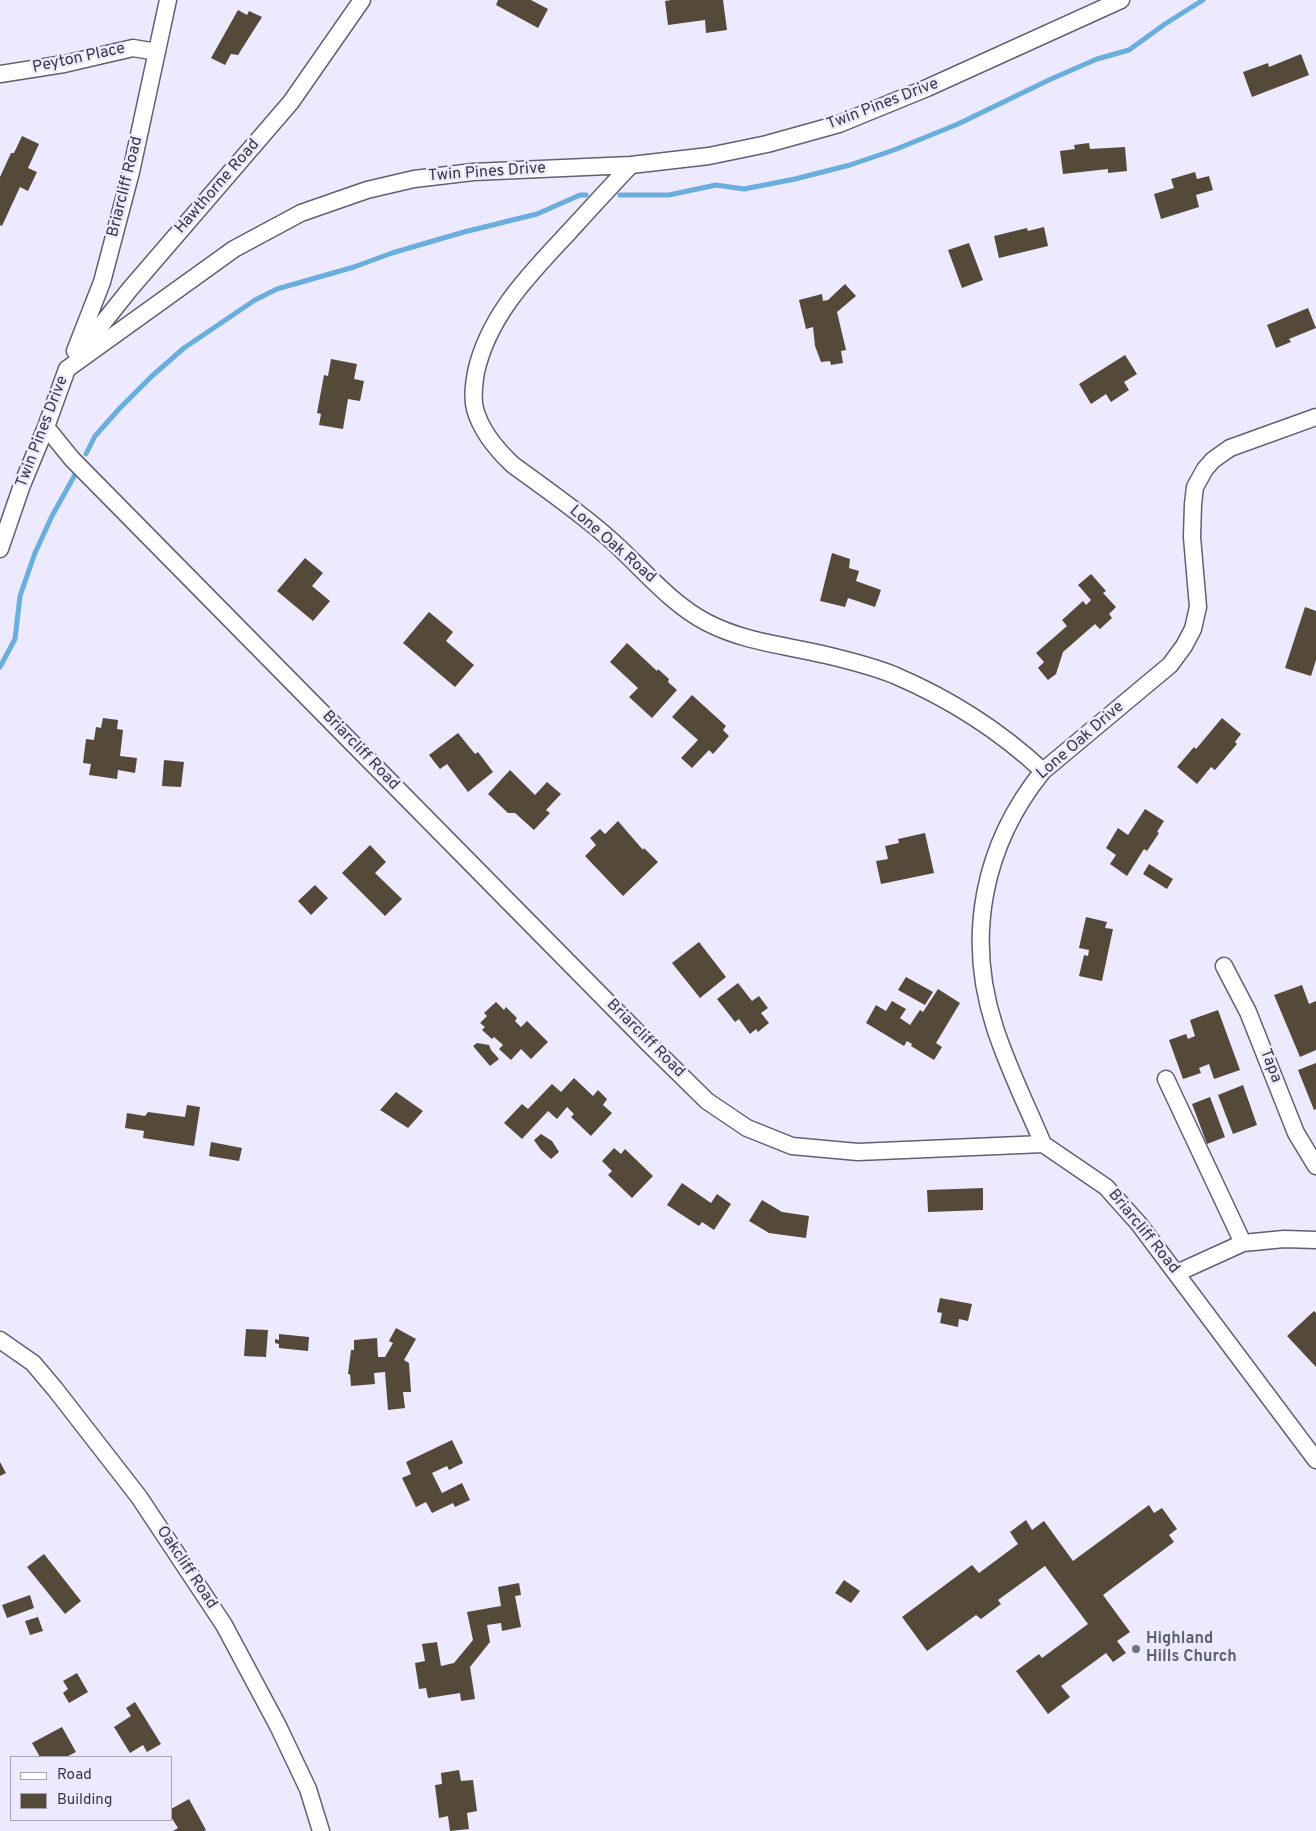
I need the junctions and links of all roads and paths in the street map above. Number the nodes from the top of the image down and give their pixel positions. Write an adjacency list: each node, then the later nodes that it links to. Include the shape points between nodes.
1 (168, 0): 4 (street, Briarcliff Road)
2 (362, 0): 7 (street, Hawthorne Road, via 291,102 130,289)
3 (1121, 0): 6 (street, Twin Pines Drive, via 839,124 709,156)
4 (157, 52): 5 (street, Peyton Place, via 133,48); 7 (street, Briarcliff Road, via 131,172 102,282)
5 (0, 74)
6 (631, 165): 7 (street, Twin Pines Drive, via 473,172 414,179 367,190 309,210 234,249); 11 (street, Lone Oak Road, via 530,274 496,320 480,355 473,387 475,409 498,451 610,540 674,600 705,622 739,637 825,655 893,674 981,722)
7 (67, 369): 9 (street, Twin Pines Drive)
8 (1316, 417): 11 (street, Lone Oak Drive, via 1230,448 1205,469 1195,487 1193,504 1192,537 1198,607 1193,629 1184,646 1170,665)
9 (46, 427): 10 (street, Twin Pines Drive); 14 (street, Briarcliff Road, via 72,459 707,1101 747,1128 792,1146 858,1152)
10 (0, 549)
11 (1043, 771): 14 (street, Lone Oak Drive, via 1016,808 996,851 985,887 981,947 983,983 994,1028)
12 (1224, 966): 15 (street, Tapa, via 1248,1012 1296,1133)
13 (1166, 1079): 17 (street)
14 (1044, 1144): 18 (street, Briarcliff Road, via 1106,1186)
15 (1316, 1166)
16 (1316, 1240): 17 (street)
17 (1243, 1243): 18 (street)
18 (1177, 1273): 20 (street, Briarcliff Road)
19 (0, 1340): 21 (street, Oakcliff Road, via 34,1363 139,1497 224,1624 308,1789)
20 (1316, 1460)
21 (321, 1831)

